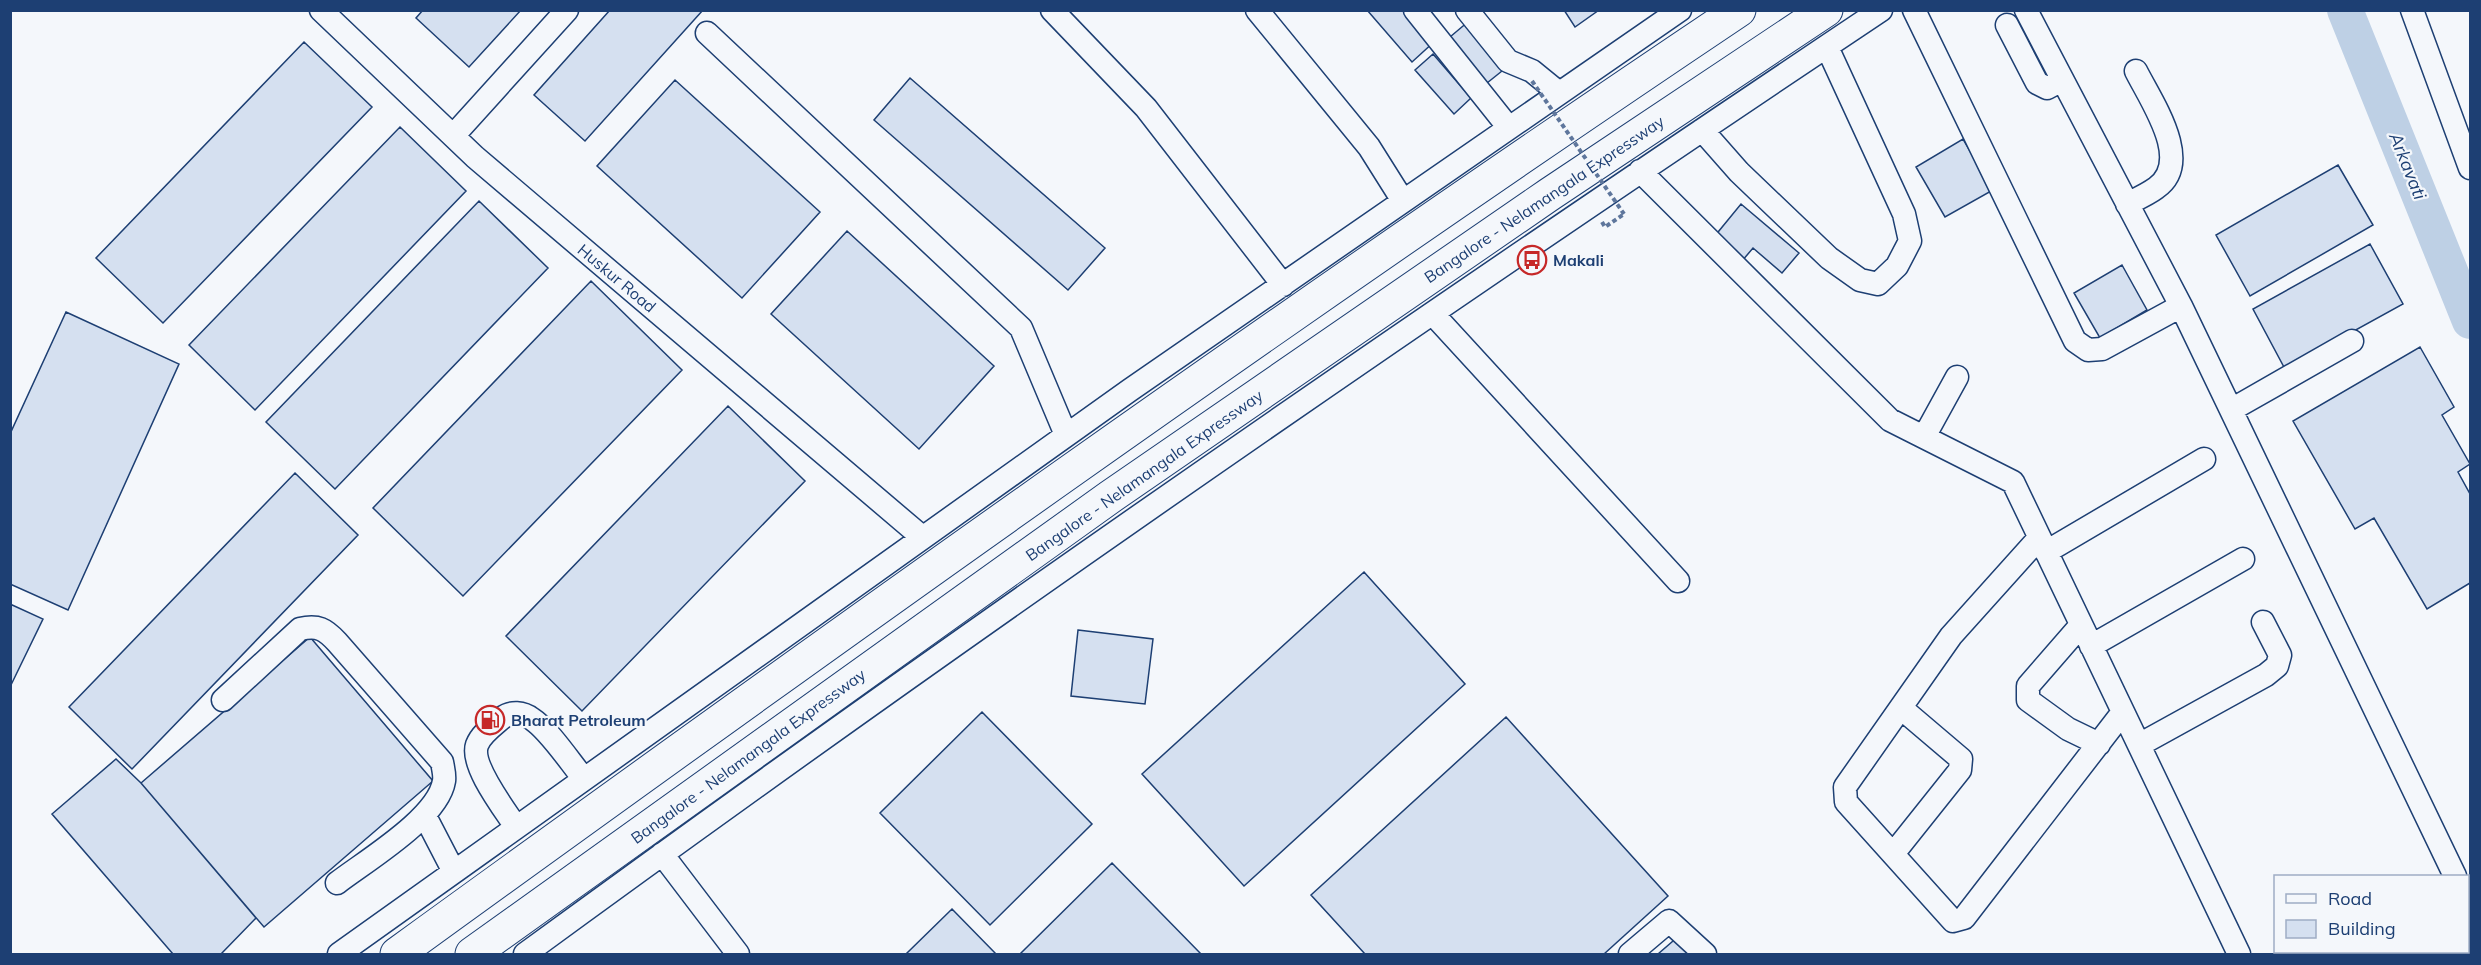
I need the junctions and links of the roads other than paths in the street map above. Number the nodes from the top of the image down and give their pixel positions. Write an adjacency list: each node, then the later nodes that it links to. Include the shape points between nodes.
1 (321, 10): 22 (street, Huskur Road)
2 (567, 10): 22 (street)
3 (1052, 10): 27 (street, via 1146,108)
4 (1257, 10): 25 (street, via 1369,147)
5 (1415, 10): 20 (street)
6 (1467, 10): 19 (street, via 1508,61 1532,71)
7 (1680, 10): 19 (street)
8 (1739, 10): 57 (highway, via 1302,307 934,566)
9 (1826, 10): 58 (highway, Bangalore - Nelamangala Expressway, via 1550,194 1110,497)
10 (1881, 10): 16 (street)
11 (1914, 10): 28 (street, via 2075,341 2088,350 2102,349)
12 (2026, 10): 18 (street)
13 (2412, 10): 23 (street)
14 (2007, 25): 18 (street, via 2037,83 2047,88)
15 (707, 33): 33 (street, via 1021,328)
16 (1827, 46): 21 (street); 21 (street, via 1904,214 1910,241 1897,266 1878,284 1860,280 1829,258)
17 (2136, 70): 26 (street, via 2171,144 2172,168 2158,187)
18 (2062, 80): 26 (street)
19 (1559, 93): 20 (street)
20 (1509, 128): 25 (street)
21 (1702, 130): 24 (street)
22 (453, 136): 36 (street, Huskur Road)
23 (2470, 168)
24 (1640, 171): 29 (street); 34 (street, via 1890,420)
25 (1403, 201): 27 (street)
26 (2127, 204): 28 (street)
27 (1282, 285): 33 (street)
28 (2181, 306): 32 (street)
29 (1433, 314): 39 (street); 51 (street)
30 (2352, 341): 32 (street)
31 (1957, 377): 34 (street)
32 (2231, 410): 54 (street)
33 (1066, 435): 36 (street)
34 (1924, 437): 37 (street, via 2013,482)
35 (2204, 459): 37 (street)
36 (922, 537): 48 (street)
37 (2043, 545): 41 (street); 44 (street, via 1951,636)
38 (2243, 560): 42 (street)
39 (1678, 580)
40 (2263, 622): 47 (street, via 2280,655 2277,666)
41 (2081, 625): 42 (street); 46 (street, via 2028,686 2028,700 2068,729)
42 (2091, 646): 45 (street)
43 (223, 700): 49 (street, via 300,629 314,626 327,632 442,762 445,779)
44 (1901, 708): 52 (street, via 1845,787 1846,801); 52 (street, via 1961,759 1960,770)
45 (2123, 712): 46 (street); 47 (street)
46 (2099, 744): 52 (street, via 1964,918 1953,921)
47 (2139, 745): 63 (street)
48 (584, 779): 50 (street); 50 (street, via 533,719 518,713 506,715 482,737 476,753 480,769)
49 (426, 816): 53 (street); 55 (street)
50 (516, 827): 53 (street)
51 (662, 854): 59 (street); 60 (street)
52 (1893, 854)
53 (454, 872): 56 (street)
54 (2455, 875)
55 (337, 883)
56 (339, 954)
57 (397, 954)
58 (472, 954)
59 (525, 954)
60 (738, 954)
61 (1630, 954): 62 (street, via 1669,921)
62 (1705, 954)
63 (2239, 954)

